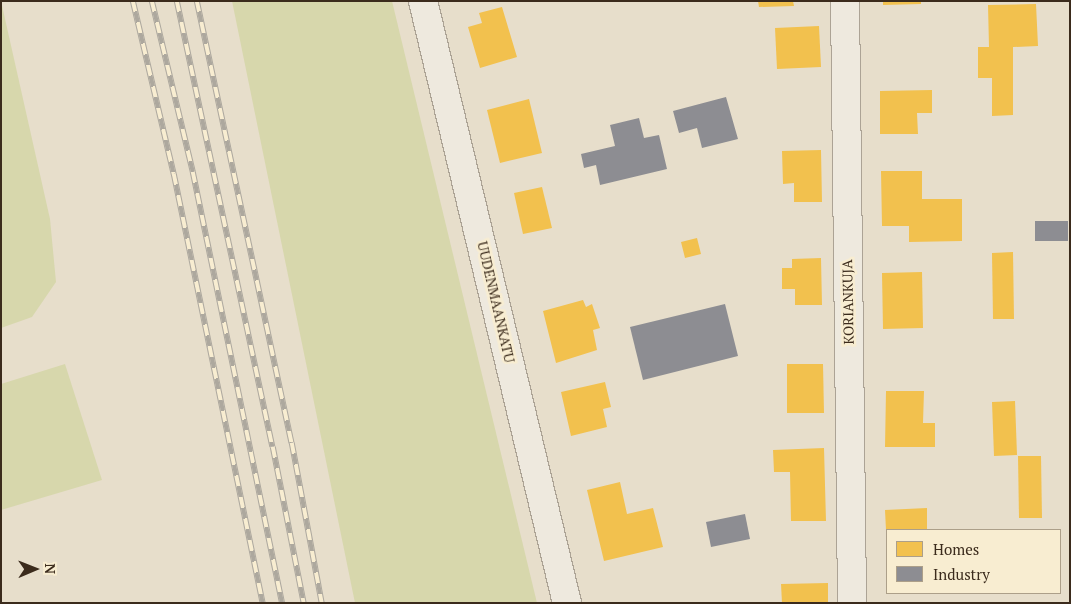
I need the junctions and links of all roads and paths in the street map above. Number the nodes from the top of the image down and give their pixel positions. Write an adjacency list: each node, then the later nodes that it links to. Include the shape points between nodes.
1 (423, 1): 3 (street, UUDENMAANKATU)
2 (845, 1): 4 (street, KORIANKUJA)
3 (567, 603)
4 (852, 603)

